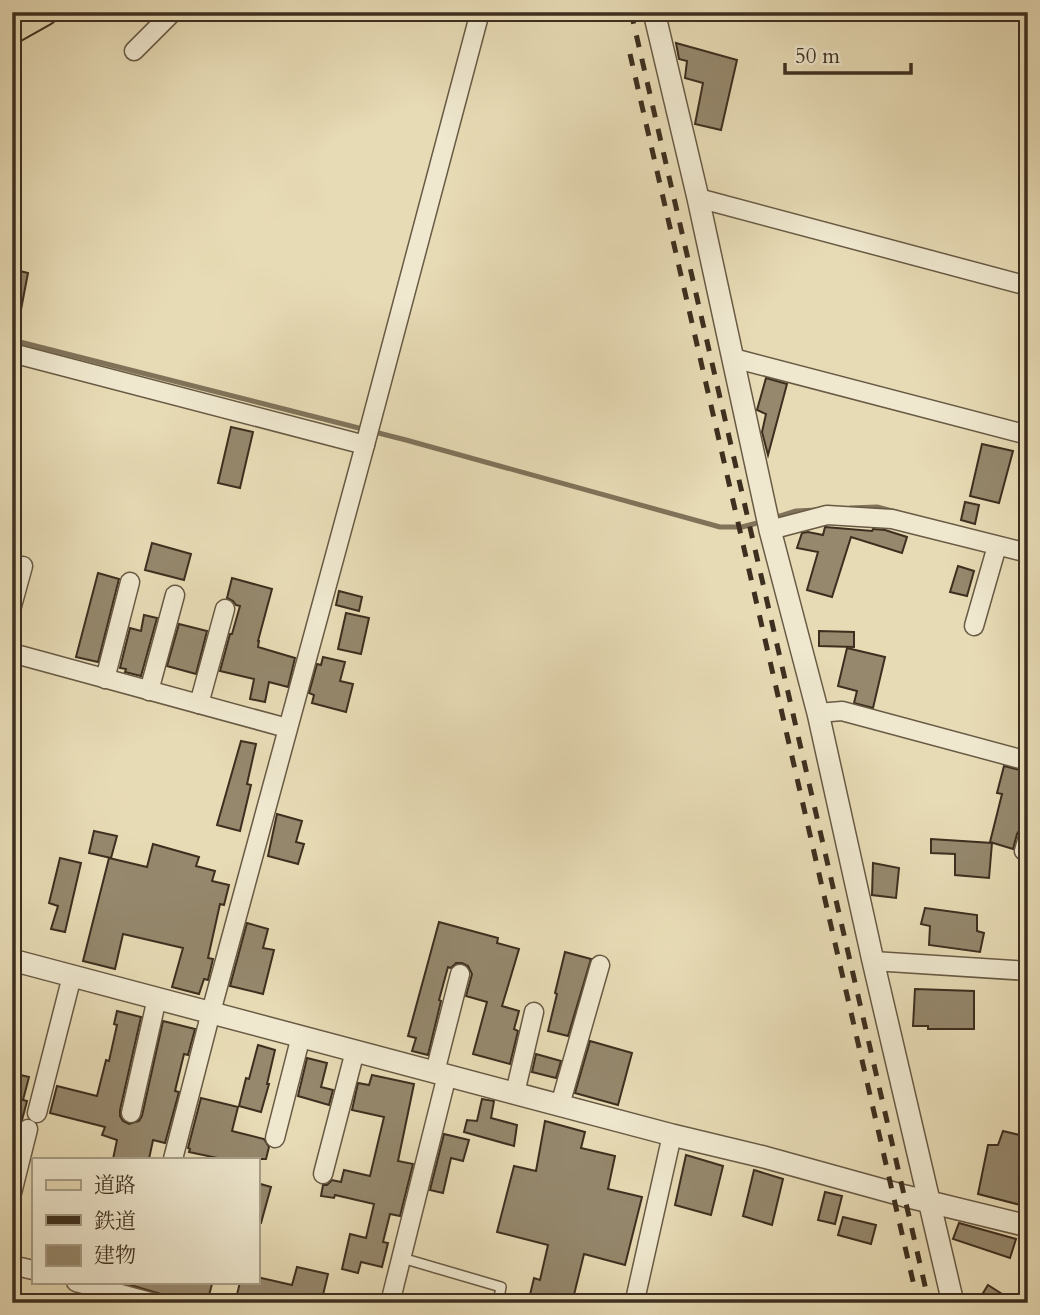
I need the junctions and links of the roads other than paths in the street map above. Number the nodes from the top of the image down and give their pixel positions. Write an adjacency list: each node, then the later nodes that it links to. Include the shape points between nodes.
1 (44, 12): 5 (main road)
2 (173, 12): 6 (street)
3 (480, 12): 12 (street)
4 (654, 12): 7 (street)
5 (12, 30)
6 (134, 51)
7 (698, 198): 8 (street); 10 (street)
8 (1028, 286)
9 (12, 353): 12 (street)
10 (733, 358): 11 (street); 13 (street)
11 (1028, 435)
12 (365, 445): 27 (street)
13 (769, 530): 14 (street, via 827,515 892,519); 26 (street)
14 (997, 546): 15 (street); 21 (street)
15 (1028, 554)
16 (23, 566): 19 (street)
17 (130, 582): 23 (street)
18 (175, 595): 24 (street)
19 (12, 606)
20 (225, 609): 25 (street)
21 (974, 626)
22 (12, 653): 23 (street)
23 (105, 678): 24 (street)
24 (149, 691): 25 (street)
25 (199, 704): 27 (street)
26 (818, 713): 28 (street, via 842,711); 30 (street)
27 (287, 728): 36 (street)
28 (1028, 761)
29 (12, 960): 34 (street)
30 (873, 961): 32 (street); 49 (street)
31 (600, 965): 42 (street)
32 (1028, 971)
33 (460, 974): 40 (street)
34 (72, 976): 35 (street); 48 (street)
35 (157, 998): 36 (street); 43 (street)
36 (211, 1012): 38 (street); 46 (street)
37 (534, 1013): 41 (street)
38 (301, 1036): 39 (street); 45 (street)
39 (355, 1051): 40 (street); 47 (street)
40 (441, 1074): 41 (street); 51 (street)
41 (515, 1093): 42 (street)
42 (560, 1105): 44 (street)
43 (131, 1113)
44 (672, 1135): 49 (street); 58 (street, via 635,1300)
45 (275, 1138)
46 (173, 1158)
47 (323, 1174)
48 (12, 1193)
49 (929, 1201): 50 (street); 59 (street)
50 (1028, 1226)
51 (402, 1258): 56 (street); 57 (lane, via 501,1287)
52 (12, 1265): 53 (street)
53 (32, 1270)
54 (85, 1284): 55 (street)
55 (142, 1296)
56 (390, 1303)
57 (498, 1303)
58 (645, 1303)
59 (953, 1303)

